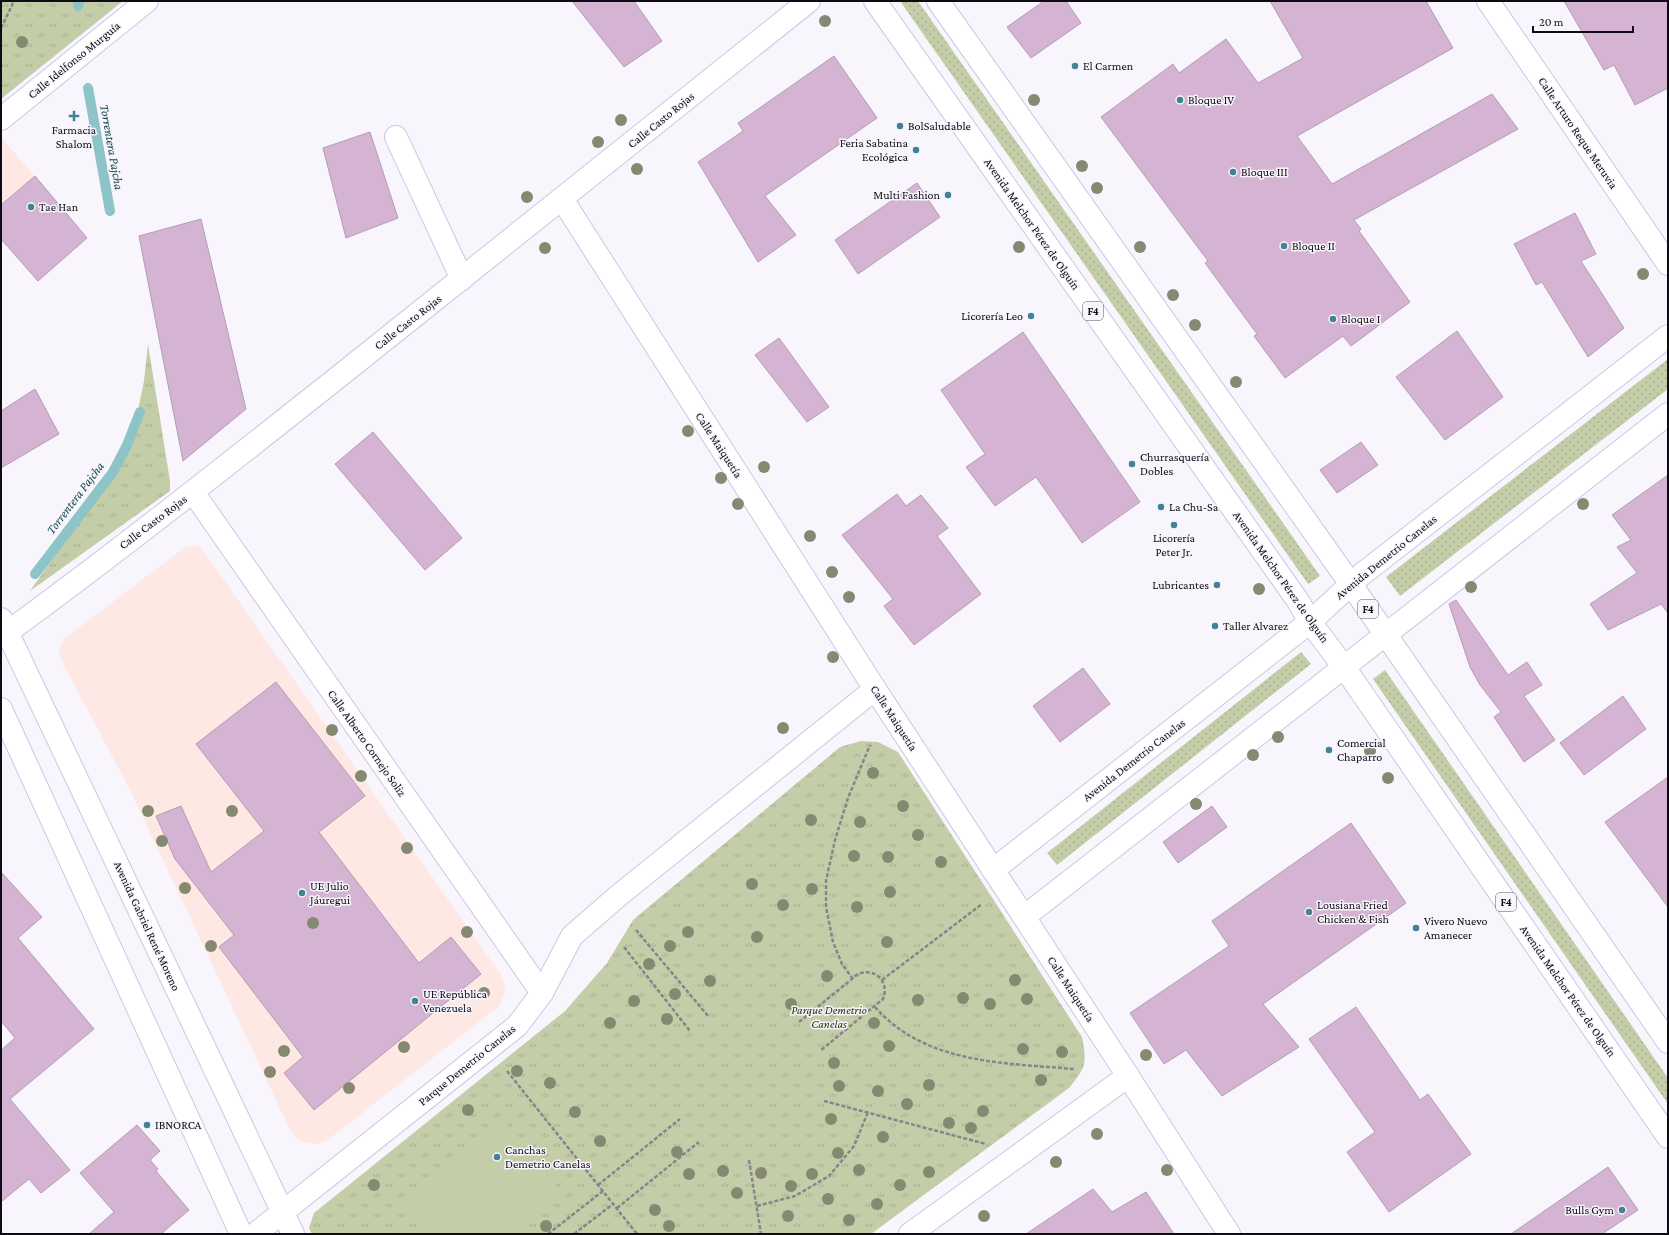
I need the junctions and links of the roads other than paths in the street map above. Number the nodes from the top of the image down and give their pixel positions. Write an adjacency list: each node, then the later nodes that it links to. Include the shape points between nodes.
1 (146, 1): 6 (main road, Calle Idelfonso Murguía)
2 (809, 1): 8 (main road, Calle Casto Rojas)
3 (875, 1): 15 (main road, Avenida Melchor Pérez de Olguín / F4, via 1298,601)
4 (938, 1): 14 (main road, F4)
5 (1488, 1): 9 (main road, Calle Arturo Reque Meruvia)
6 (1, 119)
7 (396, 137): 10 (main road)
8 (562, 199): 10 (main road, Calle Casto Rojas); 19 (main road, Calle Maiquetía)
9 (1668, 264)
10 (462, 279): 13 (main road, Calle Casto Rojas)
11 (1668, 336): 14 (main road, Avenida Demetrio Canelas)
12 (1668, 414): 17 (main road)
13 (193, 492): 16 (main road, Calle Casto Rojas); 23 (main road, Calle Alberto Cornejo Soliz)
14 (1350, 583): 15 (main road, Avenida Demetrio Canelas); 17 (main road, F4)
15 (1310, 622): 18 (main road, Avenida Melchor Pérez de Olguín / F4); 21 (main road, Avenida Demetrio Canelas)
16 (3, 629): 27 (main road, Avenida Gabriel René Moreno)
17 (1385, 634): 18 (main road); 24 (main road, F4)
18 (1344, 667): 22 (main road); 26 (main road, Avenida Melchor Pérez de Olguín / F4)
19 (875, 689): 21 (main road, Calle Maiquetía); 23 (main road, Parque Demetrio Canelas, via 572,936)
20 (1, 709): 28 (main road)
21 (993, 870): 22 (main road, Calle Maiquetía)
22 (1024, 917): 25 (main road, Calle Maiquetía)
23 (542, 993): 27 (main road, Parque Demetrio Canelas, via 516,1026)
24 (1668, 1042)
25 (1128, 1076): 31 (main road); 32 (main road, Calle Maiquetía)
26 (1668, 1137)
27 (283, 1212): 29 (main road, Parque Demetrio Canelas); 30 (main road, Avenida Gabriel René Moreno)
28 (241, 1234)
29 (255, 1234)
30 (293, 1234)
31 (910, 1234)
32 (1230, 1234)

